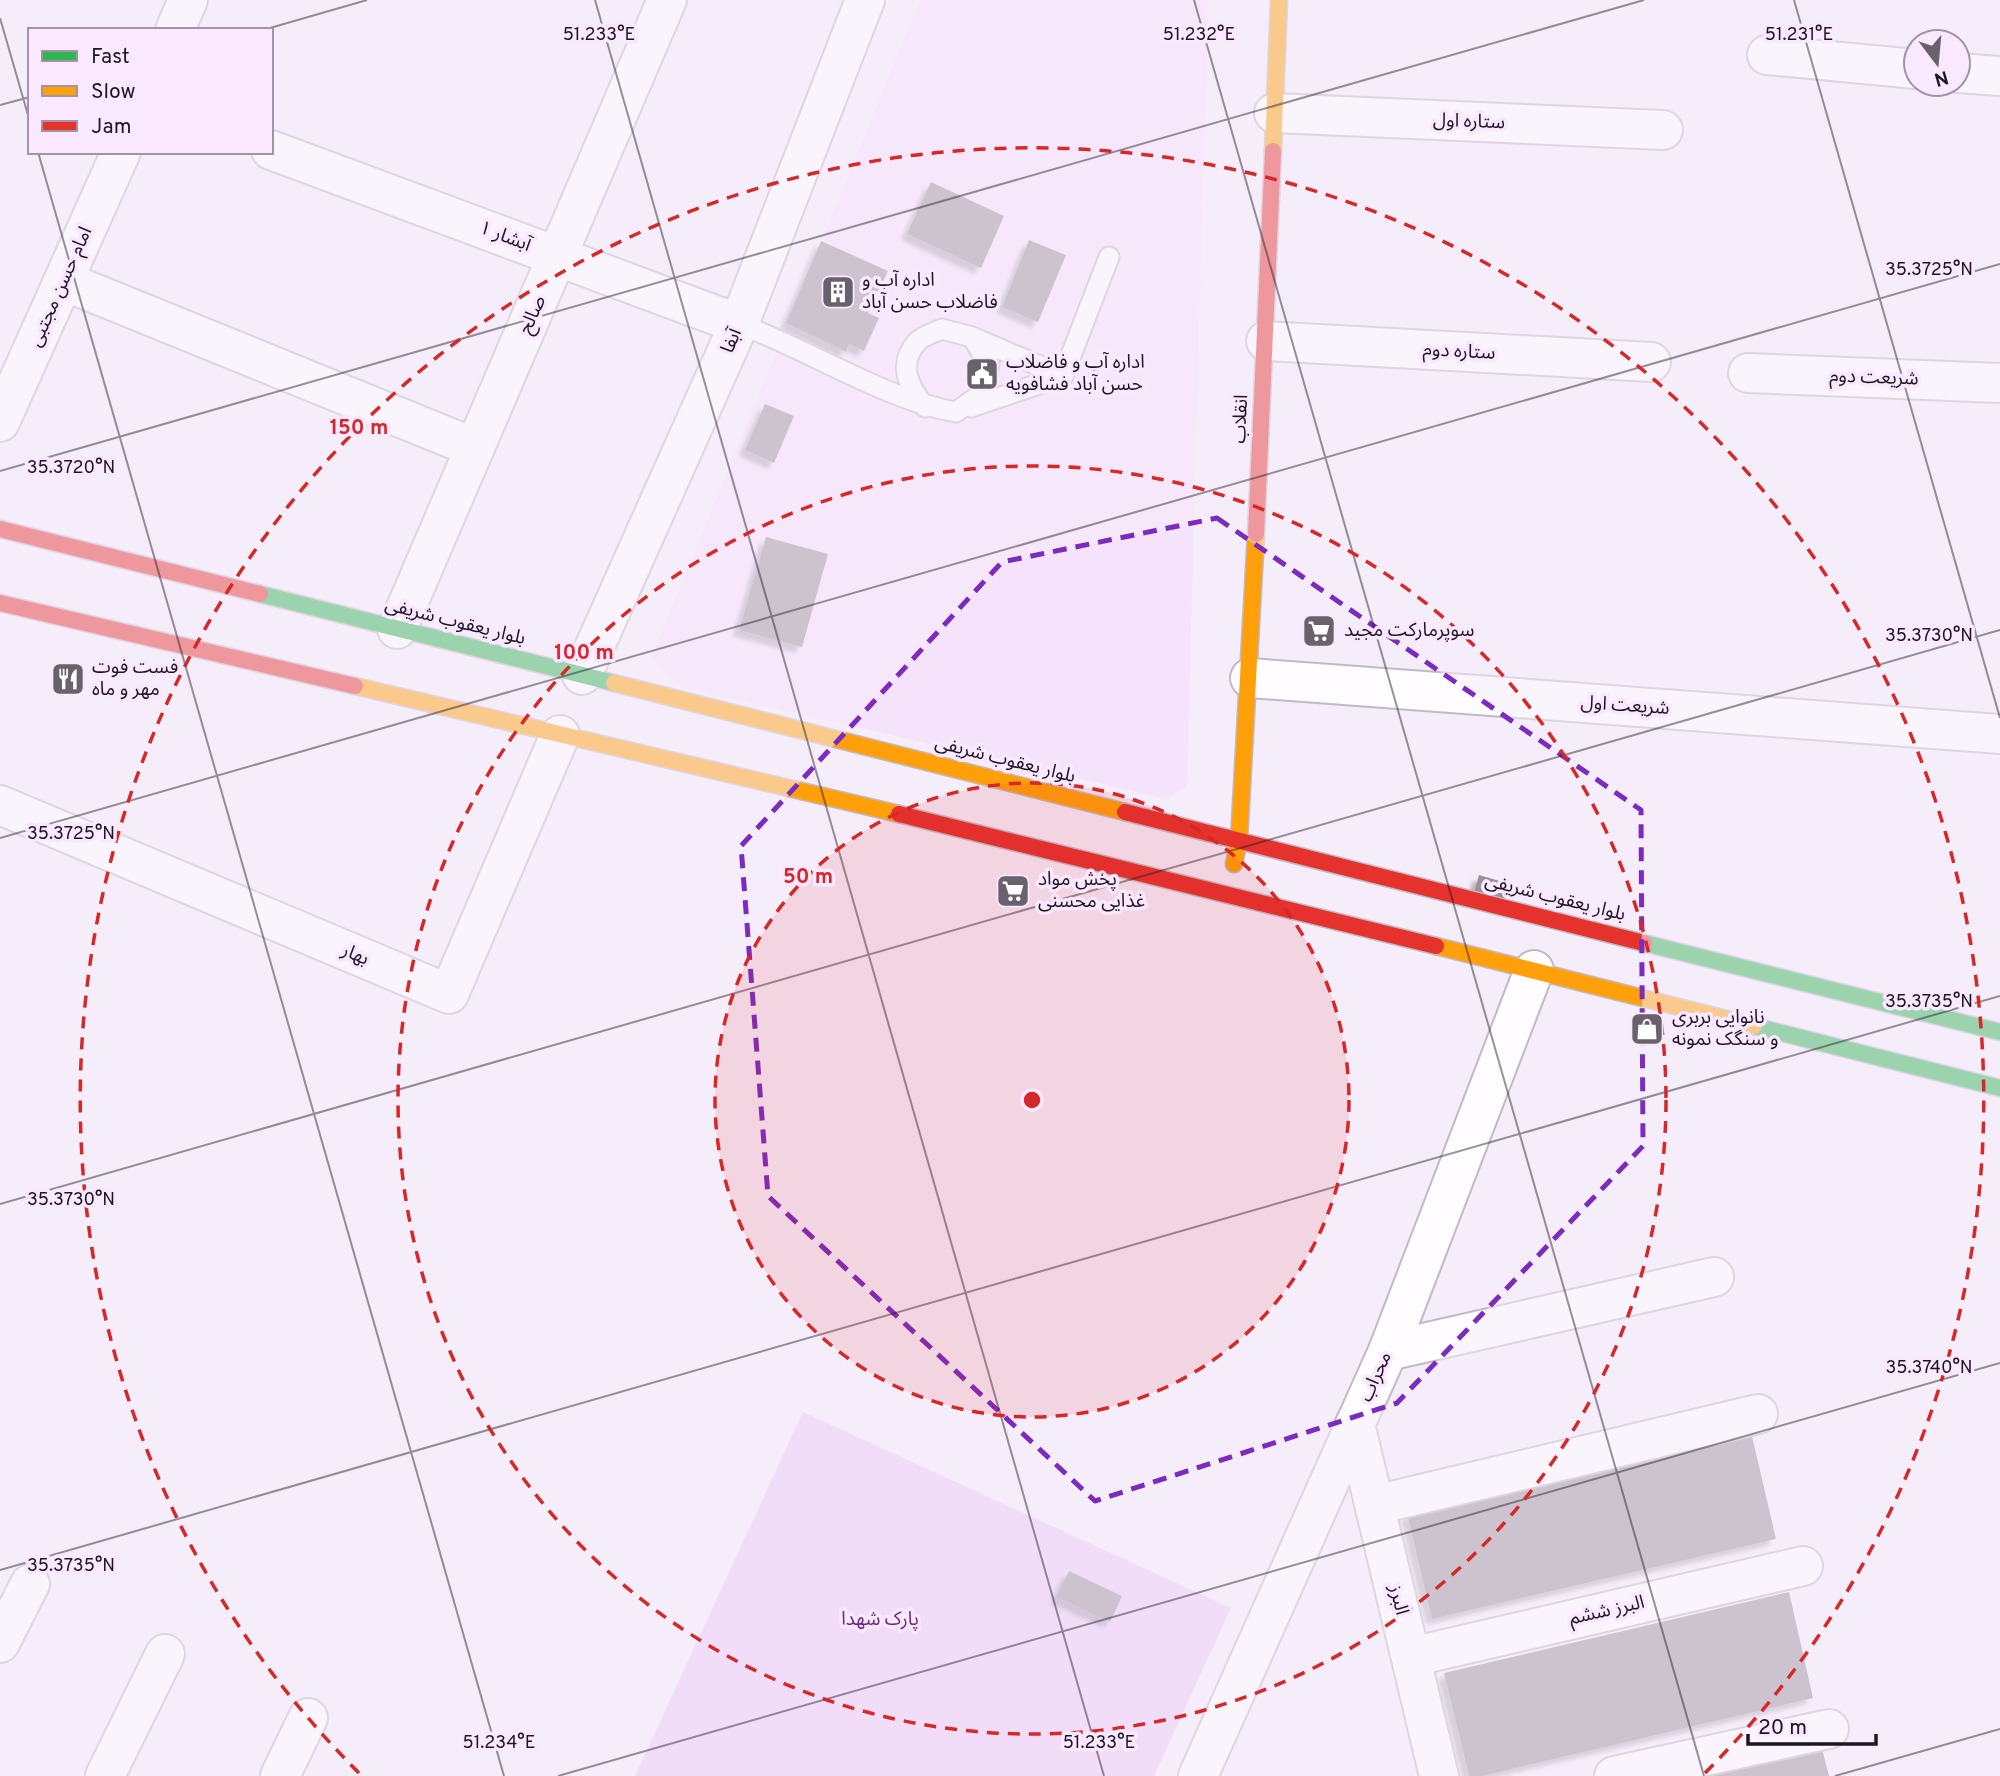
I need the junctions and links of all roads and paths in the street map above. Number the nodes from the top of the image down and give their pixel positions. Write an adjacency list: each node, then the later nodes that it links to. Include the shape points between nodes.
1 (188, 0): 5 (street)
2 (667, 0): 14 (street, صالح)
3 (865, 0): 17 (street, آبفا)
4 (1279, 0): 10 (main road, انقلاب)
5 (176, 28)
6 (1767, 55): 7 (street)
7 (1902, 68)
8 (1972, 74): 9 (street)
9 (2000, 76)
10 (1274, 113): 11 (street, ستاره اول); 19 (main road, انقلاب)
11 (1663, 130)
12 (273, 151): 14 (street, آبشار ۱)
13 (120, 154): 16 (street, امام حسن مجتبی)
14 (558, 257): 17 (street, آبشار ۱); 29 (street, صالح)
15 (1109, 257): 23 (lane)
16 (65, 281): 28 (street, امام حسن مجتبی); 29 (street)
17 (739, 324): 25 (lane); 33 (street, آبفا)
18 (972, 337): 21 (lane, via 942,329 918,342); 23 (lane); 27 (lane, via 989,364 984,392)
19 (1266, 341): 20 (street, ستاره دوم); 34 (main road, انقلاب)
20 (1651, 362)
21 (906, 366): 25 (lane); 26 (lane, via 909,389)
22 (1748, 373): 24 (street, شریعت دوم)
23 (1063, 376): 27 (lane)
24 (2000, 383)
25 (882, 387): 26 (lane)
26 (925, 407): 27 (lane)
27 (956, 412)
28 (0, 422)
29 (475, 448): 32 (street, صالح)
30 (0, 529): 32 (main road, بلوار یعقوب شریفی)
31 (0, 603): 36 (main road)
32 (397, 629): 33 (main road, بلوار یعقوب شریفی)
33 (582, 675): 38 (main road, بلوار یعقوب شریفی)
34 (1250, 678): 35 (street, شریعت اول); 38 (main road, انقلاب)
35 (2000, 734)
36 (560, 735): 37 (street, بهار, via 449,994); 39 (main road)
37 (0, 805)
38 (1239, 840): 39 (main road, انقلاب); 41 (main road, بلوار یعقوب شریفی, via 1545,924)
39 (1227, 893): 40 (main road)
40 (1535, 964): 42 (main road); 44 (street, محراب)
41 (2000, 1032)
42 (2000, 1088)
43 (1714, 1277): 44 (street)
44 (1388, 1351): 46 (street, محراب)
45 (1758, 1414): 47 (street)
46 (1355, 1424): 47 (street, البرز); 57 (street, محراب)
47 (1375, 1505): 52 (street, البرز)
48 (1803, 1566): 52 (street, البرز ششم)
49 (30, 1584): 50 (street)
50 (0, 1643)
51 (165, 1654): 55 (street)
52 (1411, 1657): 58 (street, البرز)
53 (308, 1718): 56 (street)
54 (1829, 1729): 59 (street)
55 (105, 1776)
56 (280, 1776)
57 (1198, 1776)
58 (1439, 1776)
59 (1614, 1776)

